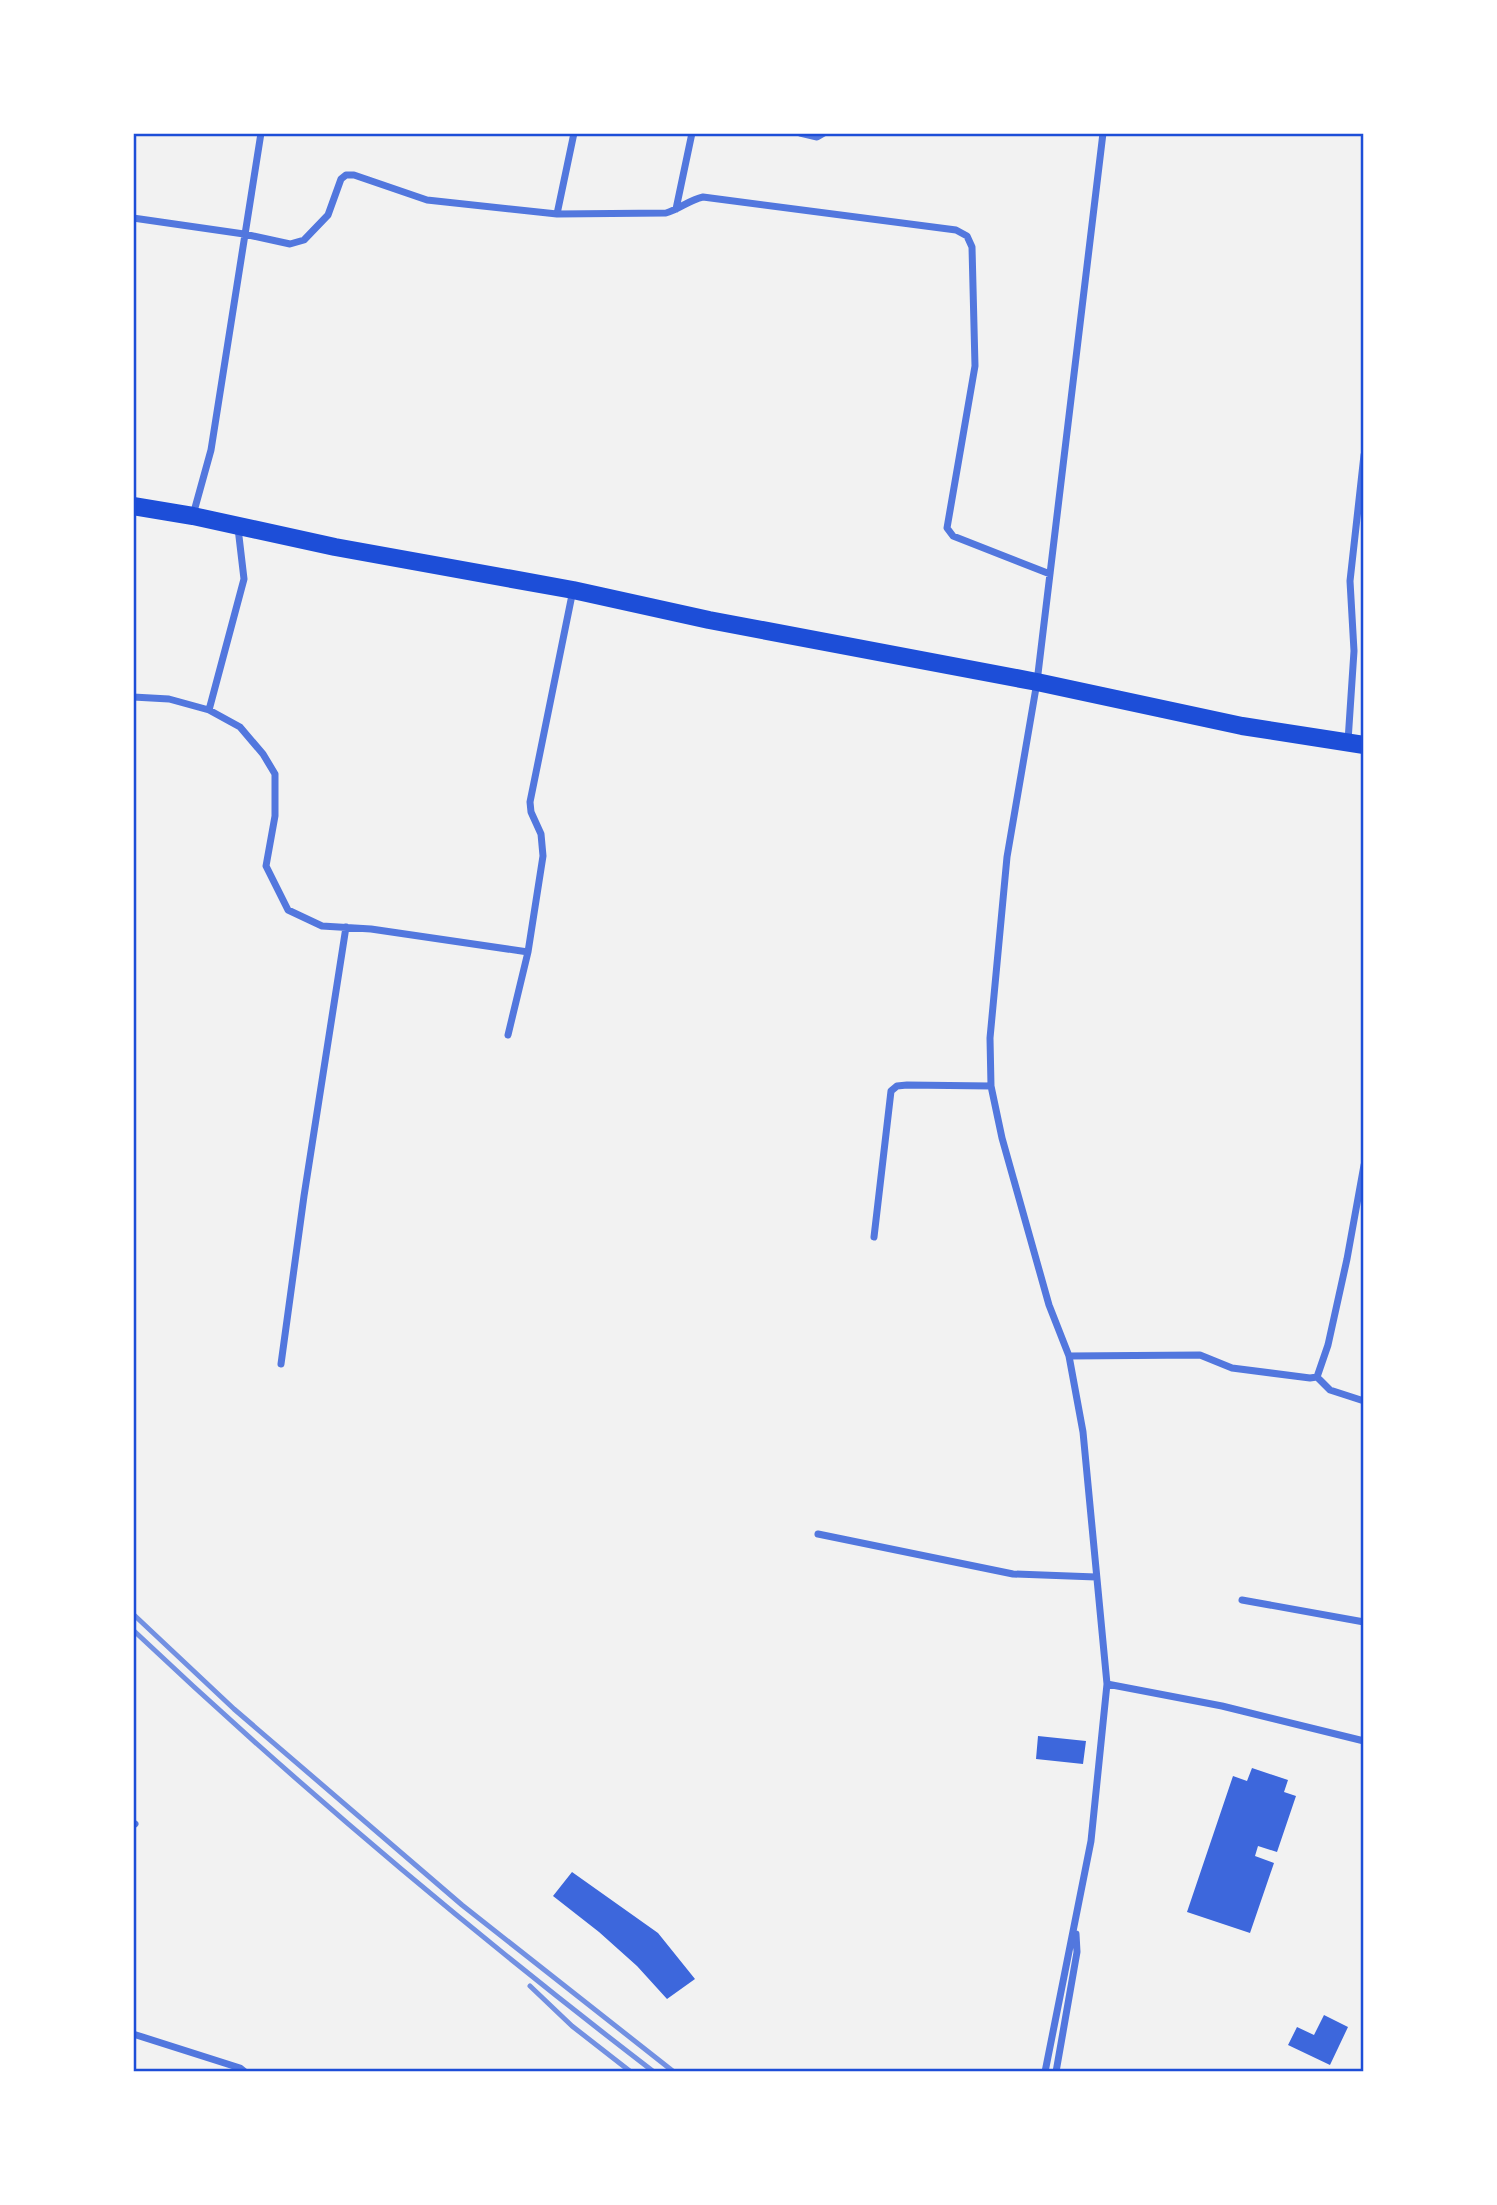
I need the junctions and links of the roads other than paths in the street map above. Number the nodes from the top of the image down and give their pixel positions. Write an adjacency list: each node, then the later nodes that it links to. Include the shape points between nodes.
1 (261, 133): 10 (street)
2 (574, 133): 8 (street)
3 (692, 133): 7 (street)
4 (800, 133): 5 (street)
5 (824, 133)
6 (1103, 133): 15 (street)
7 (676, 210): 8 (street); 15 (street, via 703,197 956,230 967,236 972,247 975,366 947,528 953,536)
8 (556, 214): 10 (street, via 428,200 346,175 328,215 304,240 290,244)
9 (133, 218): 10 (street)
10 (244, 234): 13 (street, via 211,450)
11 (1364, 455): 20 (street, via 1350,581)
12 (133, 506): 13 (main road)
13 (193, 516): 14 (main road)
14 (237, 527): 16 (main road); 19 (street, via 244,579)
15 (1050, 574): 17 (street)
16 (573, 590): 17 (main road); 22 (street, via 530,802 543,856)
17 (1037, 682): 20 (main road, via 1242,726); 24 (street, via 1007,857 990,1038)
18 (133, 696): 19 (street, via 169,699)
19 (209, 710): 21 (street, via 240,727 275,774 275,816 267,866 288,910 322,926)
20 (1356, 743)
21 (346, 927): 22 (street); 28 (street)
22 (528, 952): 23 (street)
23 (508, 1035)
24 (991, 1086): 26 (street, via 907,1085 891,1091); 27 (street, via 1049,1305)
25 (1364, 1165): 29 (street, via 1328,1345)
26 (874, 1237)
27 (1069, 1356): 29 (street, via 1200,1355 1232,1368); 32 (street, via 1083,1432)
28 (281, 1364)
29 (1317, 1377): 30 (street, via 1330,1390)
30 (1364, 1401)
31 (818, 1534): 32 (street, via 1013,1574)
32 (1096, 1577): 35 (street)
33 (1242, 1600): 34 (street)
34 (1364, 1622)
35 (1107, 1684): 36 (street); 37 (street, via 1091,1841)
36 (1364, 1741)
37 (1075, 1923): 40 (street); 41 (street, via 1077,1952)
38 (133, 2034): 39 (street)
39 (245, 2072)
40 (1045, 2072)
41 (1056, 2072)

